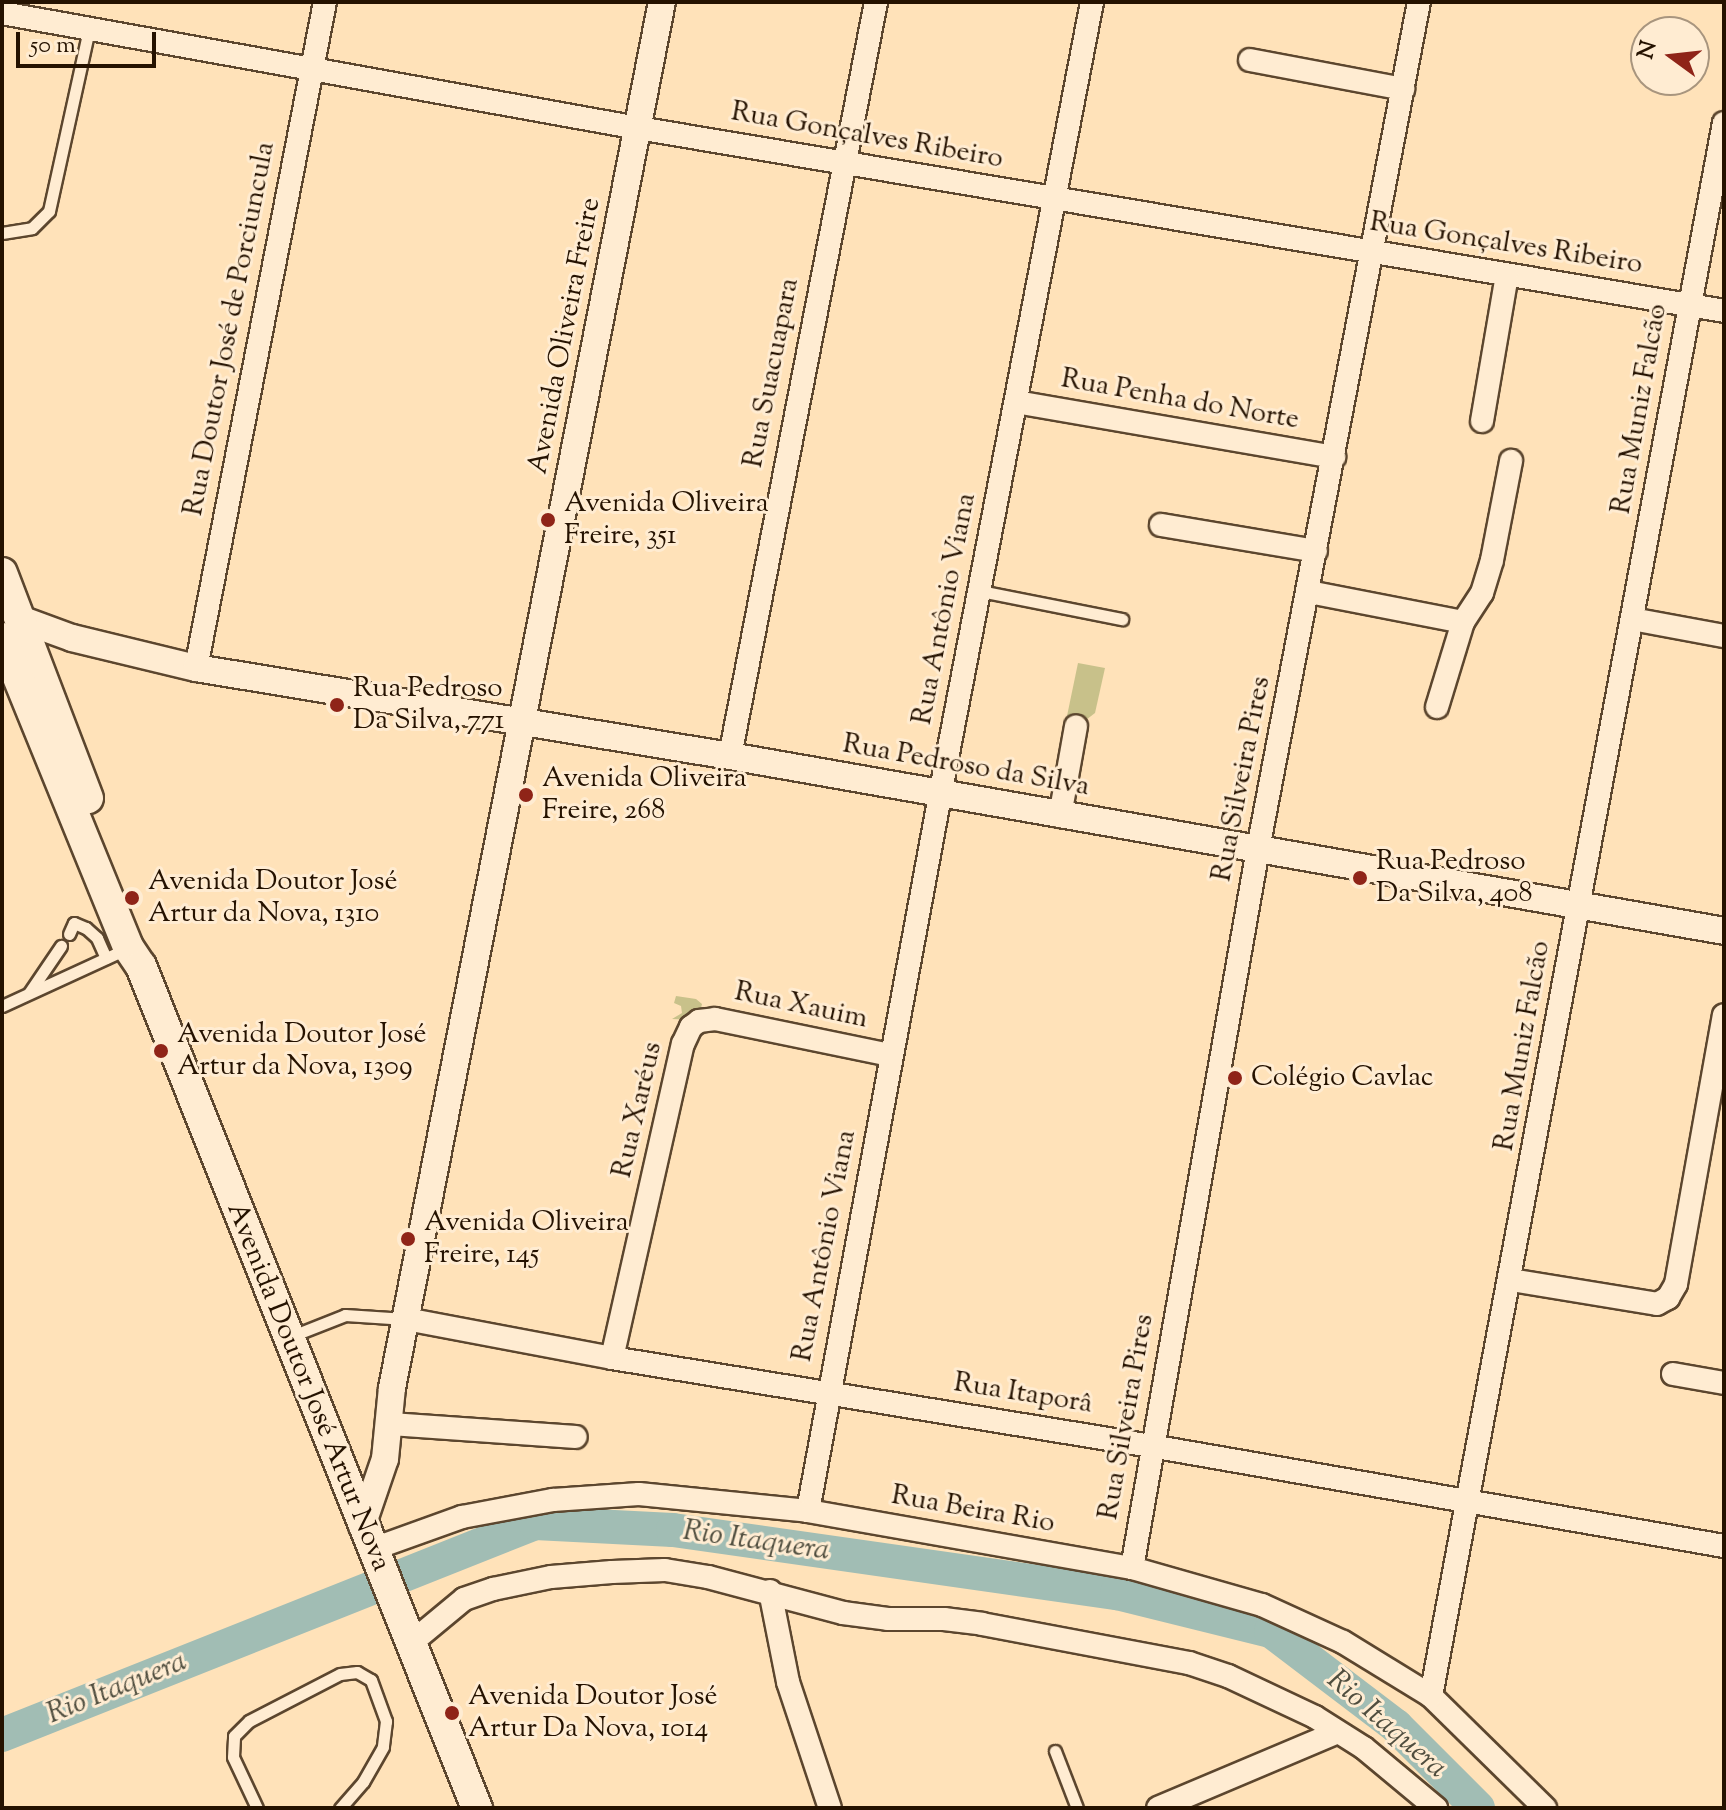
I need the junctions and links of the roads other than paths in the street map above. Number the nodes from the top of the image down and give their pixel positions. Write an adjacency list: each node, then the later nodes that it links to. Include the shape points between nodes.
1 (325, 2): 9 (street, Rua Doutor José de Porciuncula)
2 (662, 2): 12 (street, Avenida Oliveira Freire)
3 (876, 2): 13 (street, Rua Suacuapara)
4 (1092, 2): 14 (street, Rua Antônio Viana)
5 (1419, 2): 10 (street, Rua Silveira Pires)
6 (2, 13): 7 (street, Rua Gonçalves Ribeiro)
7 (89, 29): 9 (street, Rua Gonçalves Ribeiro); 15 (lane, via 49,211 32,228)
8 (1250, 60): 10 (street)
9 (311, 71): 12 (street, Rua Gonçalves Ribeiro); 34 (street, Rua Doutor José de Porciuncula)
10 (1403, 89): 16 (street, Rua Silveira Pires)
11 (1724, 123): 18 (street, Rua Muniz Falcão)
12 (638, 128): 13 (street, Rua Gonçalves Ribeiro); 37 (street, Avenida Oliveira Freire)
13 (842, 162): 14 (street, Rua Gonçalves Ribeiro); 39 (street, Rua Suacuapara)
14 (1054, 198): 16 (street, Rua Gonçalves Ribeiro); 20 (street, Rua Antônio Viana)
15 (2, 233)
16 (1372, 252): 17 (street, Rua Gonçalves Ribeiro); 22 (street, Rua Silveira Pires)
17 (1507, 275): 18 (street, Rua Gonçalves Ribeiro); 21 (street)
18 (1689, 305): 19 (street, Rua Gonçalves Ribeiro); 30 (street, Rua Muniz Falcão)
19 (1724, 311)
20 (1016, 402): 22 (street, Rua Penha do Norte); 27 (street, Rua Antônio Viana)
21 (1482, 421)
22 (1334, 457): 25 (street, Rua Silveira Pires)
23 (1511, 461): 31 (street, via 1489,571)
24 (1161, 525): 25 (street)
25 (1316, 551): 28 (street, Rua Silveira Pires)
26 (2, 573): 33 (main road, Avenida Doutor José Artur Nova)
27 (980, 591): 29 (lane); 40 (street, Rua Antônio Viana)
28 (1309, 592): 31 (street); 43 (street, Rua Silveira Pires)
29 (1122, 619)
30 (1632, 619): 32 (street); 44 (street, Rua Muniz Falcão)
31 (1463, 622): 36 (street)
32 (1724, 636)
33 (11, 640): 34 (street, Rua Pedroso da Silva, via 72,638); 41 (main road, Avenida Doutor José Artur Nova); 48 (main road, Avenida Doutor José Artur Nova, via 141,941)
34 (196, 668): 37 (street, Rua Pedroso da Silva)
35 (2, 690): 41 (main road)
36 (1437, 707)
37 (522, 723): 39 (street, Rua Pedroso da Silva); 55 (street, Avenida Oliveira Freire)
38 (1076, 726): 42 (street)
39 (730, 756): 40 (street, Rua Pedroso da Silva)
40 (940, 795): 42 (street, Rua Pedroso da Silva); 53 (street, Rua Antônio Viana)
41 (72, 812): 48 (main road, Avenida Doutor José Artur Nova)
42 (1060, 816): 43 (street, Rua Pedroso da Silva)
43 (1258, 849): 44 (street, Rua Pedroso da Silva); 64 (street, Rua Silveira Pires)
44 (1579, 905): 45 (street, Rua Pedroso da Silva); 54 (street, Rua Muniz Falcão)
45 (1724, 931)
46 (69, 934): 48 (lane, via 74,923)
47 (61, 946): 49 (lane)
48 (125, 957): 49 (lane); 56 (main road, Avenida Doutor José Artur Nova)
49 (29, 994): 50 (lane)
50 (2, 1006)
51 (1724, 1015): 54 (street, via 1676,1284 1668,1298 1657,1304)
52 (699, 1021): 53 (street, Rua Xauim, via 725,1021); 57 (street, Rua Xaréus, via 683,1044)
53 (891, 1055): 61 (street, Rua Antônio Viana)
54 (1511, 1280): 65 (street, Rua Muniz Falcão)
55 (406, 1319): 56 (lane, via 345,1315); 57 (street, Rua Itaporâ); 60 (street, Avenida Oliveira Freire)
56 (288, 1338): 67 (main road, Avenida Doutor José Artur Nova)
57 (612, 1358): 61 (street, Rua Itaporâ)
58 (1673, 1374): 59 (street)
59 (1724, 1383)
60 (392, 1388): 62 (street, Avenida Oliveira Freire); 67 (street, Avenida Oliveira Freire)
61 (828, 1392): 64 (street, Rua Itaporâ); 66 (street, Rua Antônio Viana)
62 (391, 1424): 63 (street); 67 (street, Avenida Oliveira Freire)
63 (576, 1437)
64 (1151, 1446): 65 (street, Rua Itaporâ); 69 (street, Rua Silveira Pires)
65 (1468, 1502): 68 (street, Rua Itaporâ); 72 (street, Rua Muniz Falcão)
66 (808, 1511): 67 (street, Rua Beira Rio, via 687,1497 588,1496); 69 (street, Rua Beira Rio)
67 (366, 1534): 71 (main road, Avenida Doutor José Artur Nova)
68 (1724, 1546)
69 (1132, 1568): 72 (street, Rua Beira Rio, via 1300,1620)
70 (770, 1591): 71 (street, via 665,1570 551,1577 464,1599); 73 (street, via 843,1613 982,1624 1189,1663 1271,1695); 78 (street, via 788,1682)
71 (406, 1631): 77 (main road, Avenida Doutor José Artur Nova)
72 (1431, 1696): 82 (street, Rua Beira Rio)
73 (1338, 1732): 80 (street); 81 (street, via 1394,1770)
74 (1055, 1751): 79 (lane)
75 (257, 1808): 76 (lane, via 233,1757 234,1736 249,1721 340,1674 357,1672 371,1680 386,1721 383,1747)
76 (340, 1808)
77 (477, 1808)
78 (830, 1808)
79 (1077, 1808)
80 (1158, 1808)
81 (1436, 1808)
82 (1545, 1808)

